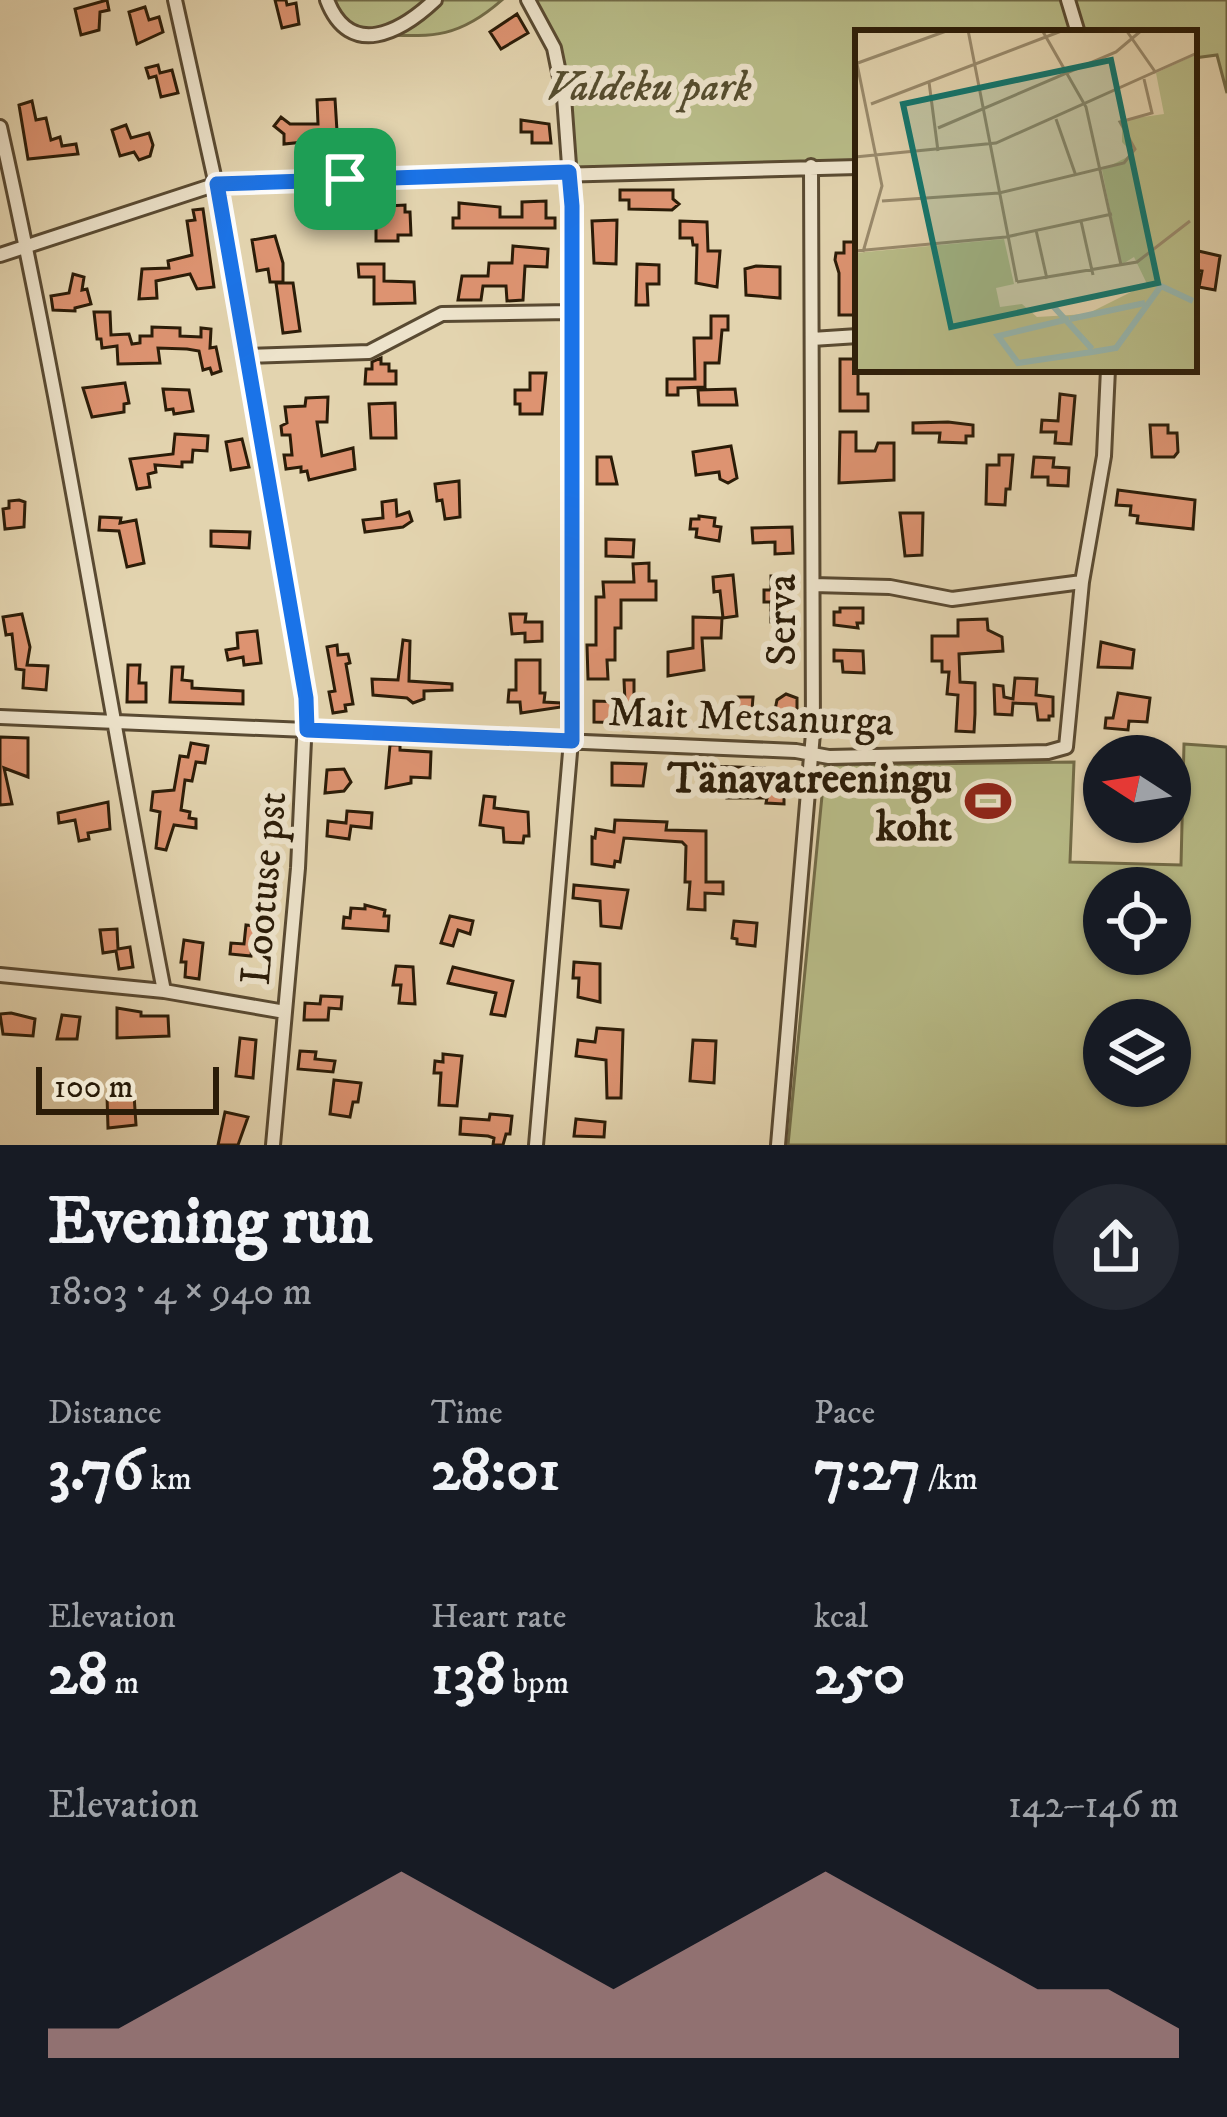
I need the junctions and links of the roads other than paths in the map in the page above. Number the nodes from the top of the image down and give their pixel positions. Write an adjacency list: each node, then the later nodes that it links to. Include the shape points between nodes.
1 (175, 0): 11 (street, Lootuse pst)
2 (327, 0): 3 (street, via 360,34 388,34)
3 (435, 0)
4 (528, 0): 10 (street, via 554,48)
5 (1068, 0): 6 (street)
6 (1077, 30)
7 (0, 127): 12 (street)
8 (811, 166): 9 (street); 10 (street); 16 (street, Serva)
9 (855, 167)
10 (569, 172): 11 (street); 14 (street)
11 (217, 184): 12 (street); 17 (street, Lootuse pst)
12 (27, 246): 13 (street); 22 (street)
13 (0, 255)
14 (571, 312): 17 (street, via 442,314 369,352); 24 (street)
15 (855, 336): 16 (street)
16 (812, 339): 20 (street, Serva)
17 (248, 356): 23 (street, Lootuse pst)
18 (1108, 372): 19 (street, via 1104,456)
19 (1082, 582): 20 (street, via 952,599 890,586); 25 (street, Mait Metsanurga, via 1066,747)
20 (813, 585): 25 (street, Serva)
21 (0, 717): 22 (street, Mait Metsanurga)
22 (111, 720): 23 (street, Mait Metsanurga); 27 (street)
23 (307, 730): 24 (street, Mait Metsanurga); 28 (street, Lootuse pst)
24 (572, 741): 25 (street, Mait Metsanurga); 30 (street)
25 (812, 754): 31 (street, Serva)
26 (0, 975): 27 (street)
27 (164, 992): 28 (street)
28 (285, 1012): 29 (street, Lootuse pst)
29 (273, 1145)
30 (536, 1145)
31 (778, 1145)

